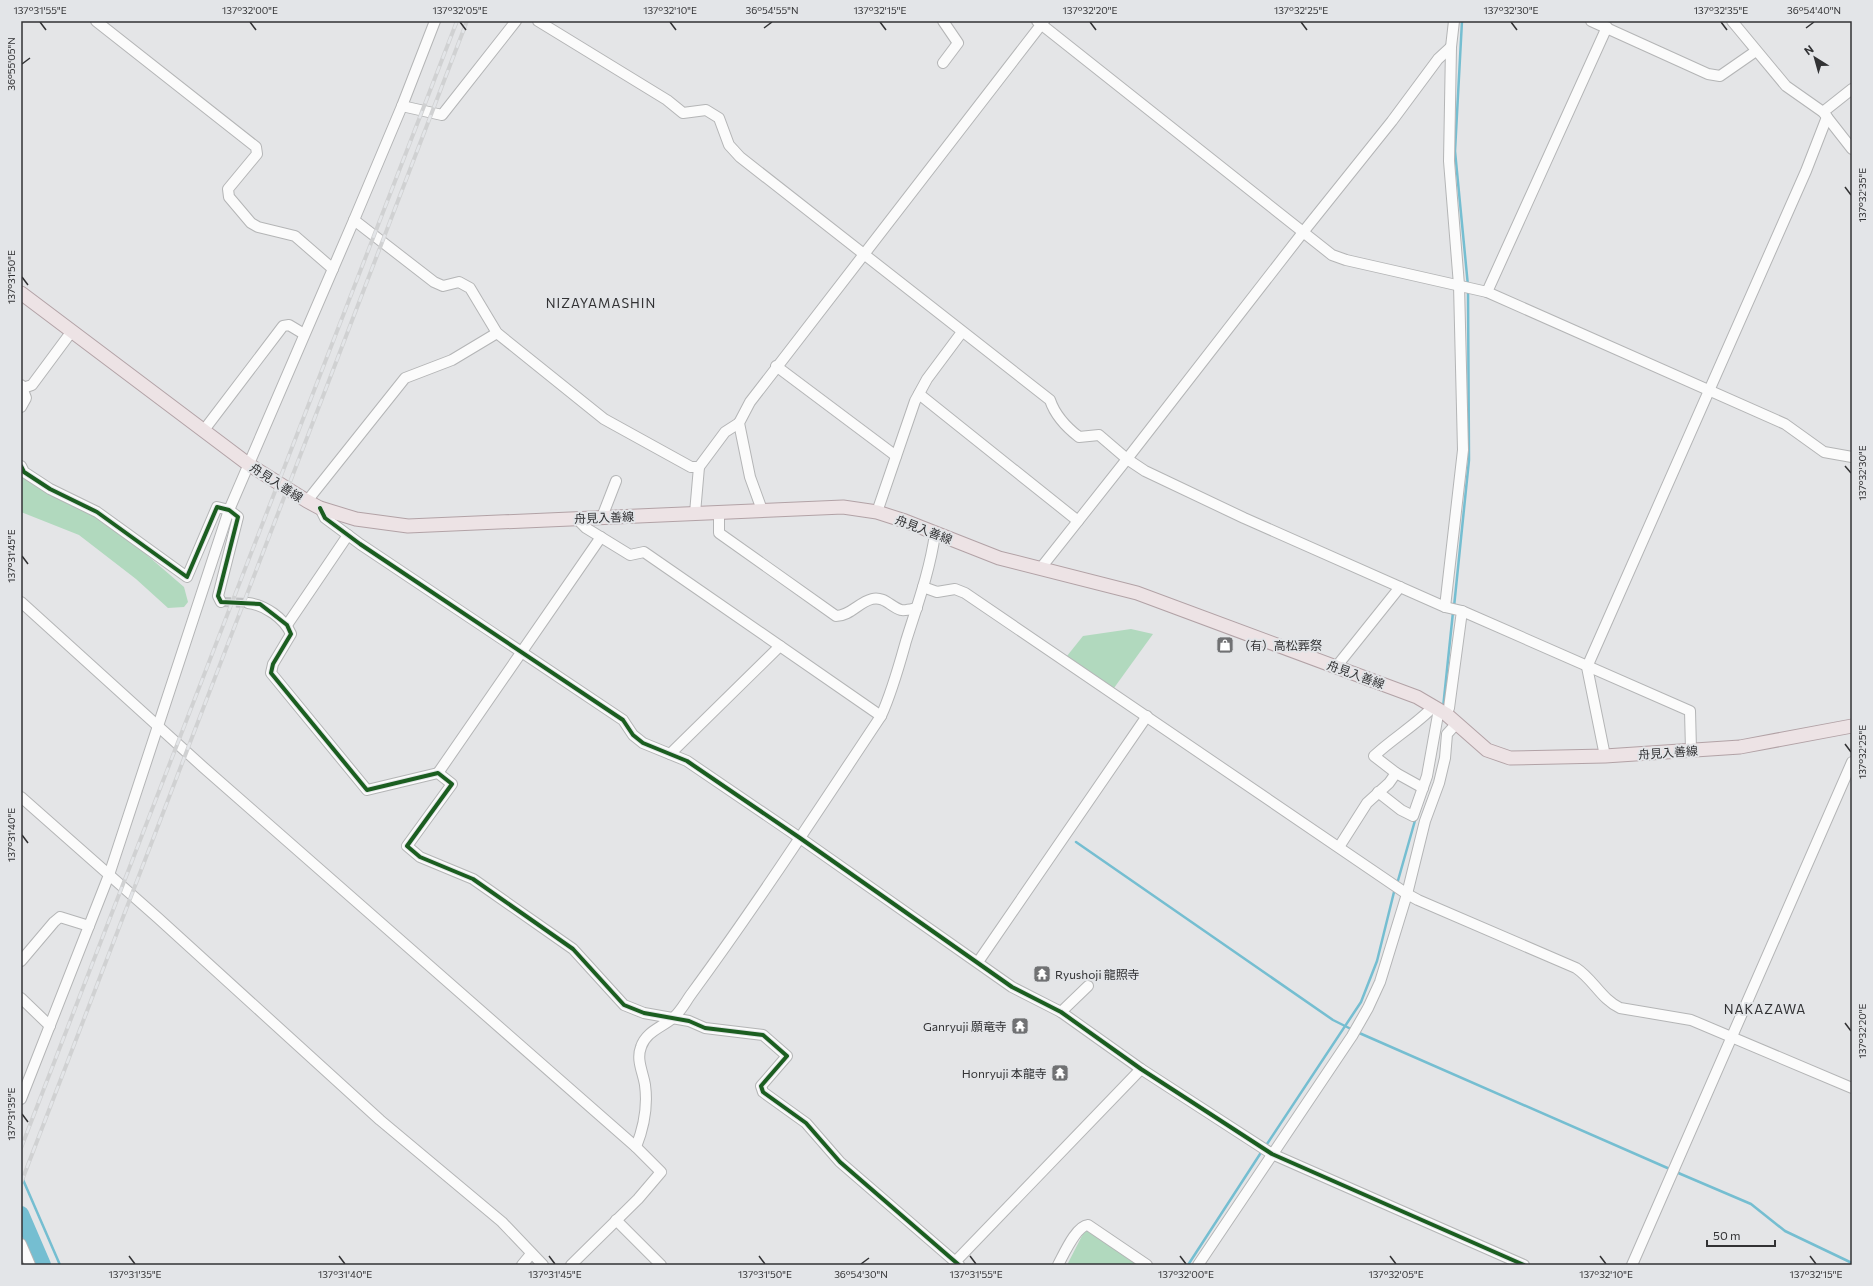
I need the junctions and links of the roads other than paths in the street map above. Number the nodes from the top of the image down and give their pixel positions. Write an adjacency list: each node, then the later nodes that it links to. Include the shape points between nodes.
1 (96, 21): 21 (street, via 256,147 257,154 228,189 229,196 251,223 295,236)
2 (435, 21): 15 (street)
3 (516, 21): 15 (street, via 442,115)
4 (538, 21): 20 (street, via 683,112 706,110 719,118 729,145 740,157)
5 (943, 21): 13 (street, via 958,43)
6 (1454, 21): 11 (street)
7 (1591, 21): 10 (street)
8 (1732, 21): 12 (street)
9 (1041, 22): 19 (street); 20 (street)
10 (1611, 29): 12 (street, via 1708,74 1720,76); 23 (street)
11 (1451, 47): 19 (street, via 1438,60); 22 (street, via 1448,161)
12 (1756, 51): 16 (street, via 1786,86)
13 (943, 63)
14 (1852, 89): 16 (street)
15 (402, 106): 18 (street)
16 (1825, 115): 17 (street); 31 (street, via 1806,171)
17 (1852, 148)
18 (354, 220): 21 (street); 27 (street, via 434,282 443,286 459,282 470,288)
19 (1304, 231): 22 (street, via 1332,255 1346,260); 38 (street)
20 (864, 254): 26 (street); 29 (street)
21 (333, 269): 28 (street)
22 (1459, 285): 23 (street); 62 (street, via 1463,450)
23 (1487, 292): 31 (street)
24 (21, 293): 25 (main road, 舟見入善線)
25 (72, 332): 30 (street, via 32,386); 35 (main road, 舟見入善線)
26 (962, 332): 32 (street); 38 (street, via 1050,400 1054,410 1079,437 1099,435)
27 (497, 333): 41 (street, via 604,419 690,467); 43 (street, via 452,360 405,378)
28 (304, 334): 35 (street, via 288,325 283,326); 39 (street)
29 (776, 366): 34 (street, via 750,402); 36 (street)
30 (22, 386): 33 (street, via 26,398)
31 (1708, 391): 37 (street, via 1785,424 1824,452); 69 (street)
32 (918, 394): 36 (street); 52 (street)
33 (21, 407)
34 (739, 423): 41 (street, via 725,432); 46 (street, via 750,478)
35 (204, 430): 39 (main road, 舟見入善線)
36 (896, 456): 48 (street)
37 (1852, 458)
38 (1127, 459): 52 (street); 58 (street, via 1145,471 1244,518)
39 (248, 464): 43 (main road, 舟見入善線); 45 (street)
40 (21, 466): 45 (street, via 24,472 50,489 97,512 187,577 217,507)
41 (699, 467): 49 (street)
42 (616, 480): 50 (street)
43 (307, 501): 44 (main road, 舟見入善線)
44 (320, 508): 51 (main road, 舟見入善線, via 356,519 408,526); 54 (street, via 325,518)
45 (229, 510): 60 (street, via 238,517 218,596); 74 (street)
46 (762, 510): 47 (main road, 舟見入善線); 48 (main road, 舟見入善線, via 843,507)
47 (719, 512): 49 (main road, 舟見入善線); 63 (street, via 719,533 836,616 843,616 874,598 901,610)
48 (877, 512): 53 (main road, 舟見入善線)
49 (695, 513): 50 (main road, 舟見入善線)
50 (602, 517): 51 (main road, 舟見入善線)
51 (576, 518): 55 (street)
52 (1078, 521): 56 (street)
53 (934, 534): 56 (main road, 舟見入善線, via 999,558); 57 (street)
54 (348, 535): 65 (street); 67 (street)
55 (601, 537): 66 (street, via 630,555 644,552); 67 (street)
56 (1040, 569): 68 (main road, 舟見入善線, via 1138,592)
57 (923, 586): 63 (street); 72 (street, via 937,592 955,589 965,593)
58 (1400, 587): 62 (street); 68 (street)
59 (21, 602): 74 (street)
60 (221, 602)
61 (248, 603): 65 (street, via 260,604)
62 (1445, 607): 64 (street)
63 (917, 608): 71 (street)
64 (1462, 611): 69 (street); 70 (street, via 1449,708)
65 (287, 625): 80 (street, via 291,634 272,664 271,674 367,790)
66 (780, 646): 71 (street); 77 (street)
67 (523, 652): 77 (street, via 623,720 633,735 643,742); 80 (street)
68 (1336, 666): 70 (main road, 舟見入善線, via 1417,697)
69 (1586, 667): 76 (street, via 1690,711); 78 (street)
70 (1440, 710): 73 (main road, 舟見入善線); 81 (street, via 1424,717 1374,756); 82 (street, via 1427,776)
71 (881, 716): 85 (street)
72 (1147, 716): 86 (street); 91 (street)
73 (1457, 723): 78 (main road, 舟見入善線, via 1487,750 1510,758); 88 (street, via 1447,734 1439,783 1425,821)
74 (159, 725): 87 (street); 101 (street, via 203,767)
75 (1852, 726): 76 (main road, 舟見入善線, via 1740,747)
76 (1691, 750): 78 (main road, 舟見入善線)
77 (670, 754): 85 (street, via 687,760)
78 (1604, 756)
79 (1852, 762): 97 (street)
80 (438, 773): 95 (street, via 452,784 407,846 420,857 473,879 573,949 624,1005 644,1013)
81 (1396, 773): 82 (street); 83 (street)
82 (1422, 788): 83 (street, via 1413,816)
83 (1378, 792): 86 (street, via 1367,803)
84 (21, 797): 87 (street)
85 (800, 838): 91 (street); 95 (street)
86 (1339, 847): 88 (street)
87 (109, 875): 89 (street); 105 (street, via 375,1116 502,1222)
88 (1407, 894): 97 (street, via 1576,968 1585,974 1612,1004 1620,1008 1691,1020); 102 (street, via 1380,982 1368,1008 1352,1036)
89 (89, 926): 90 (street, via 60,917); 96 (street)
90 (21, 961)
91 (978, 962): 94 (street, via 1012,987)
92 (1088, 986): 94 (street)
93 (21, 998): 96 (street)
94 (1061, 1012): 98 (street)
95 (674, 1017): 101 (street, via 649,1034 641,1046 639,1061 645,1085 645,1112); 106 (street, via 705,1028 763,1035 769,1040 787,1056 761,1086 763,1092 806,1123 840,1162)
96 (50, 1026): 100 (street)
97 (1732, 1036): 99 (street); 116 (street)
98 (1141, 1068): 102 (street); 106 (street)
99 (1852, 1088)
100 (21, 1099)
101 (636, 1147): 103 (street, via 661,1172)
102 (1272, 1154): 114 (street); 115 (street)
103 (616, 1220): 110 (street); 111 (street)
104 (21, 1244): 107 (street)
105 (532, 1254): 108 (street); 109 (street)
106 (957, 1263)
107 (30, 1265)
108 (522, 1265)
109 (543, 1265)
110 (571, 1265)
111 (661, 1265)
112 (1058, 1265): 113 (street, via 1078,1230 1088,1225)
113 (1148, 1265)
114 (1198, 1265)
115 (1524, 1265)
116 (1632, 1265)

